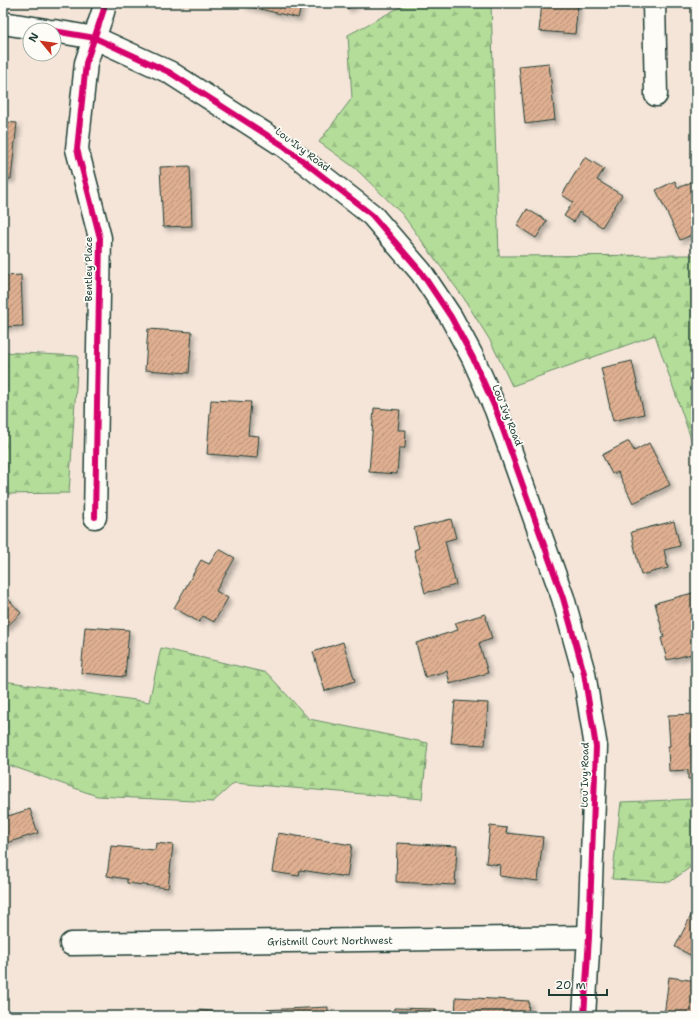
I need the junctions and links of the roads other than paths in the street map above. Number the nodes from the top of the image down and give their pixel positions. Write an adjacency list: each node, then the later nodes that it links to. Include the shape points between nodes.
1 (105, 3): 6 (street, Bentley Place)
2 (654, 3): 7 (street)
3 (3, 23): 4 (street)
4 (22, 26)
5 (62, 32): 6 (street, Lou Ivy Road)
6 (95, 38): 8 (street, Bentley Place, via 86,63 77,150 100,238); 9 (street, Lou Ivy Road, via 169,72 296,155 372,215 421,272 452,317 496,410 564,598 584,673 596,747)
7 (656, 95)
8 (95, 517)
9 (589, 937): 10 (street, Gristmill Court Northwest); 11 (street, Lou Ivy Road)
10 (71, 944)
11 (584, 1016)

